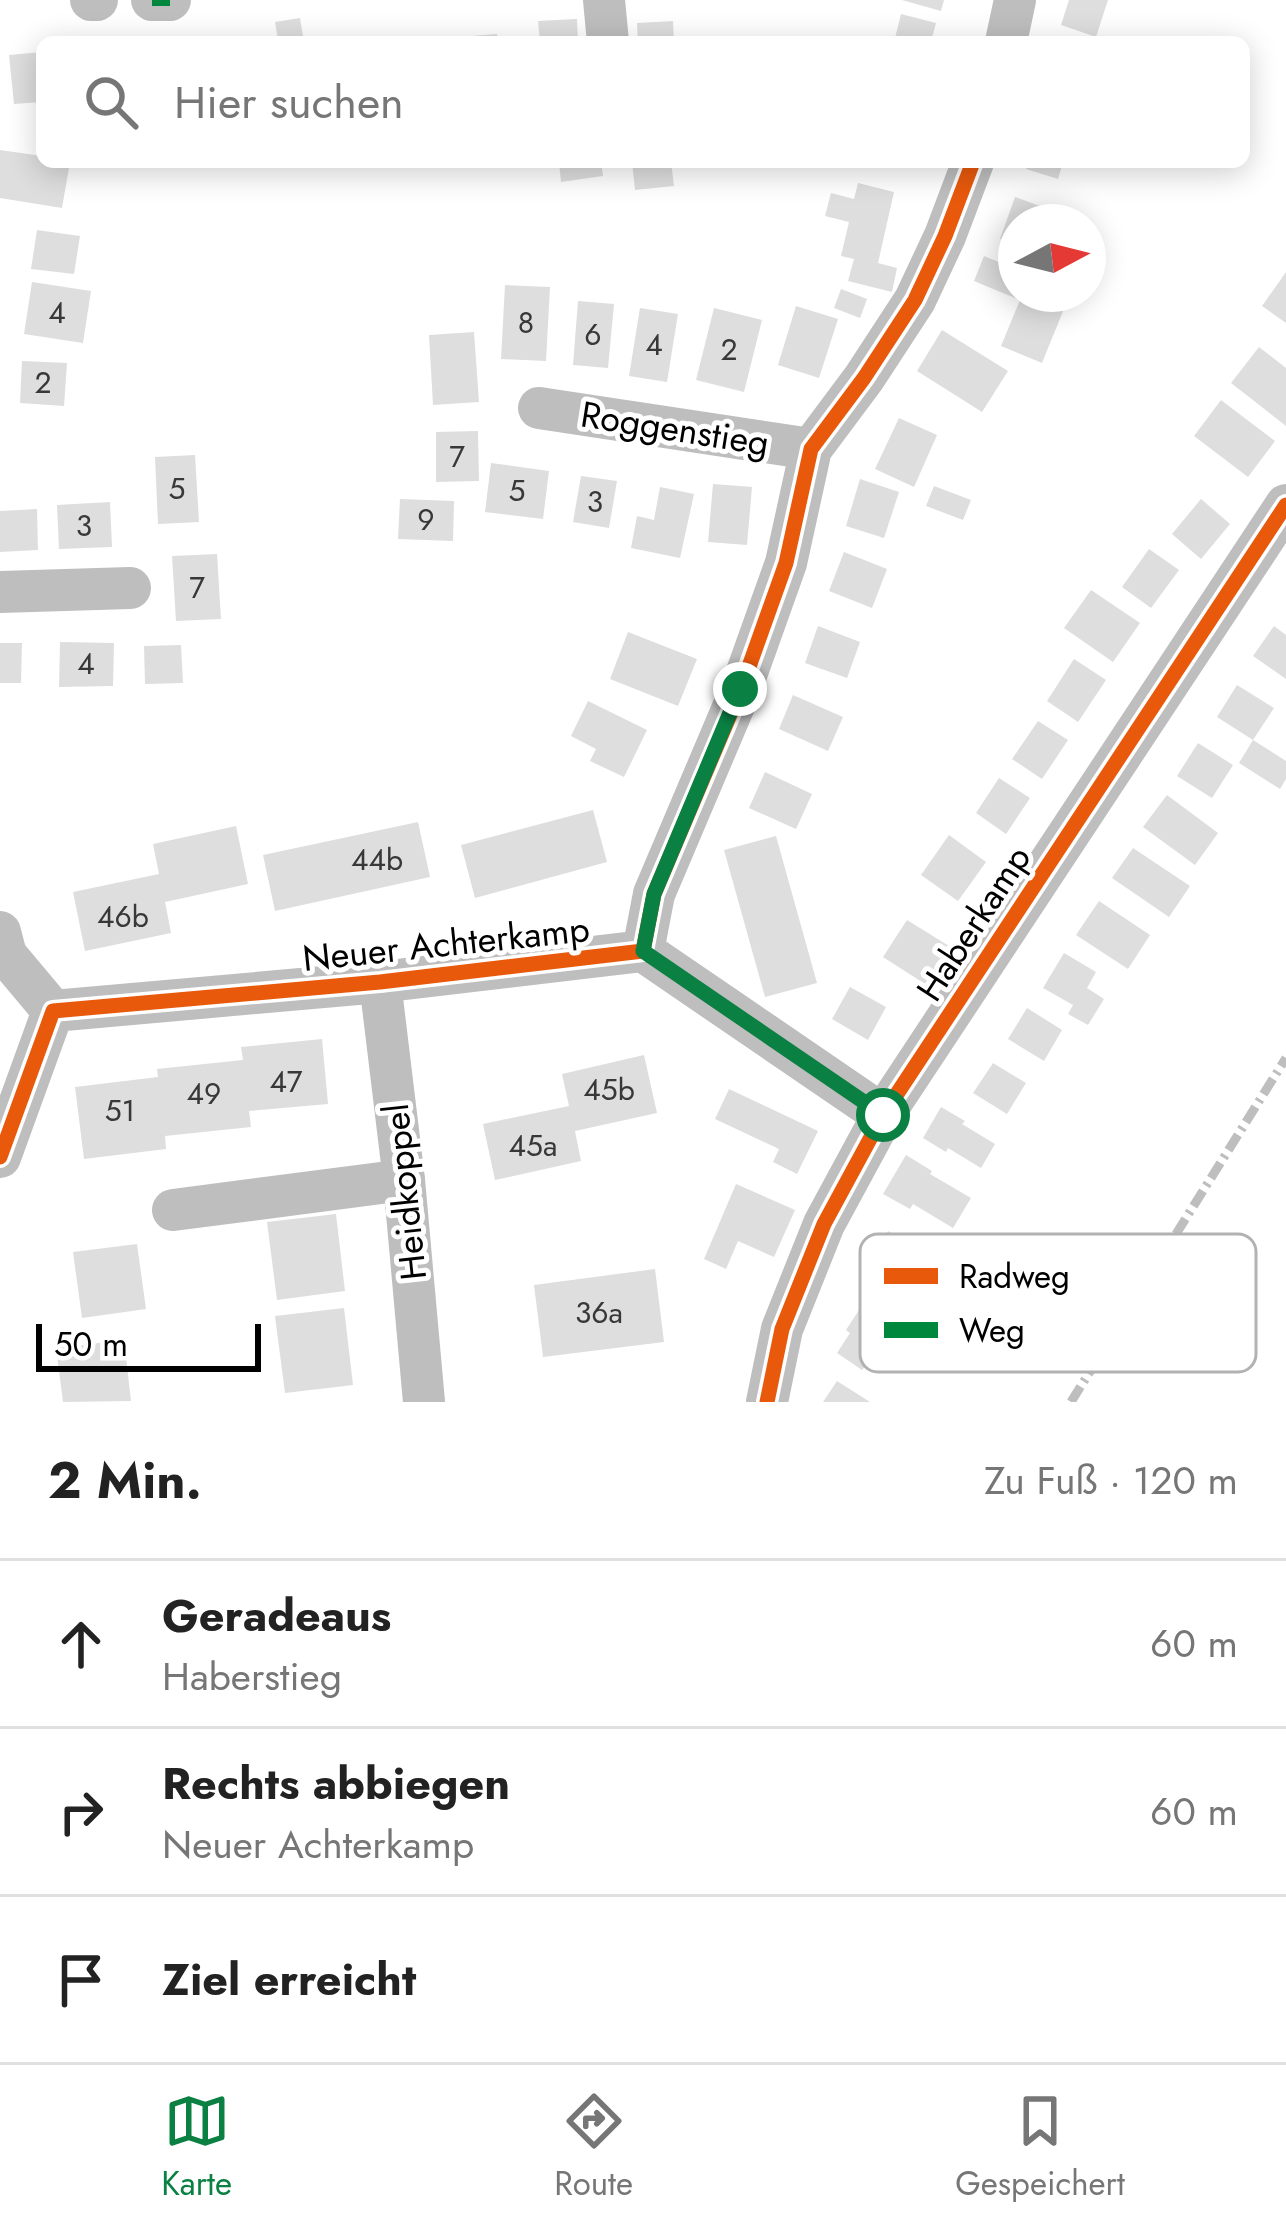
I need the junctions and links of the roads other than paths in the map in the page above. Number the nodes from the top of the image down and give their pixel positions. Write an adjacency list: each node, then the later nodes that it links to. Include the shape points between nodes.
1 (152, 0): 2 (street)
2 (170, 0)
3 (604, 0): 5 (street)
4 (1015, 0): 6 (street)
5 (607, 36)
6 (1007, 36)
7 (971, 168): 9 (street, Neuer Achterkamp, via 916,300)
8 (539, 408): 9 (street, Roggenstieg)
9 (811, 449): 14 (street, Neuer Achterkamp, via 786,562 654,894)
10 (1286, 505): 17 (street, Haberkamp)
11 (130, 588): 12 (street)
12 (0, 592)
13 (0, 932): 16 (street, via 6,956)
14 (643, 951): 15 (street, Neuer Achterkamp); 17 (street)
15 (380, 982): 16 (street, Neuer Achterkamp); 19 (street, Heidkoppel)
16 (53, 1011): 18 (street)
17 (883, 1115): 22 (street, Haberkamp, via 824,1224 782,1329)
18 (0, 1157)
19 (404, 1180): 20 (street); 21 (street, Heidkoppel)
20 (173, 1210)
21 (424, 1402)
22 (767, 1402)

